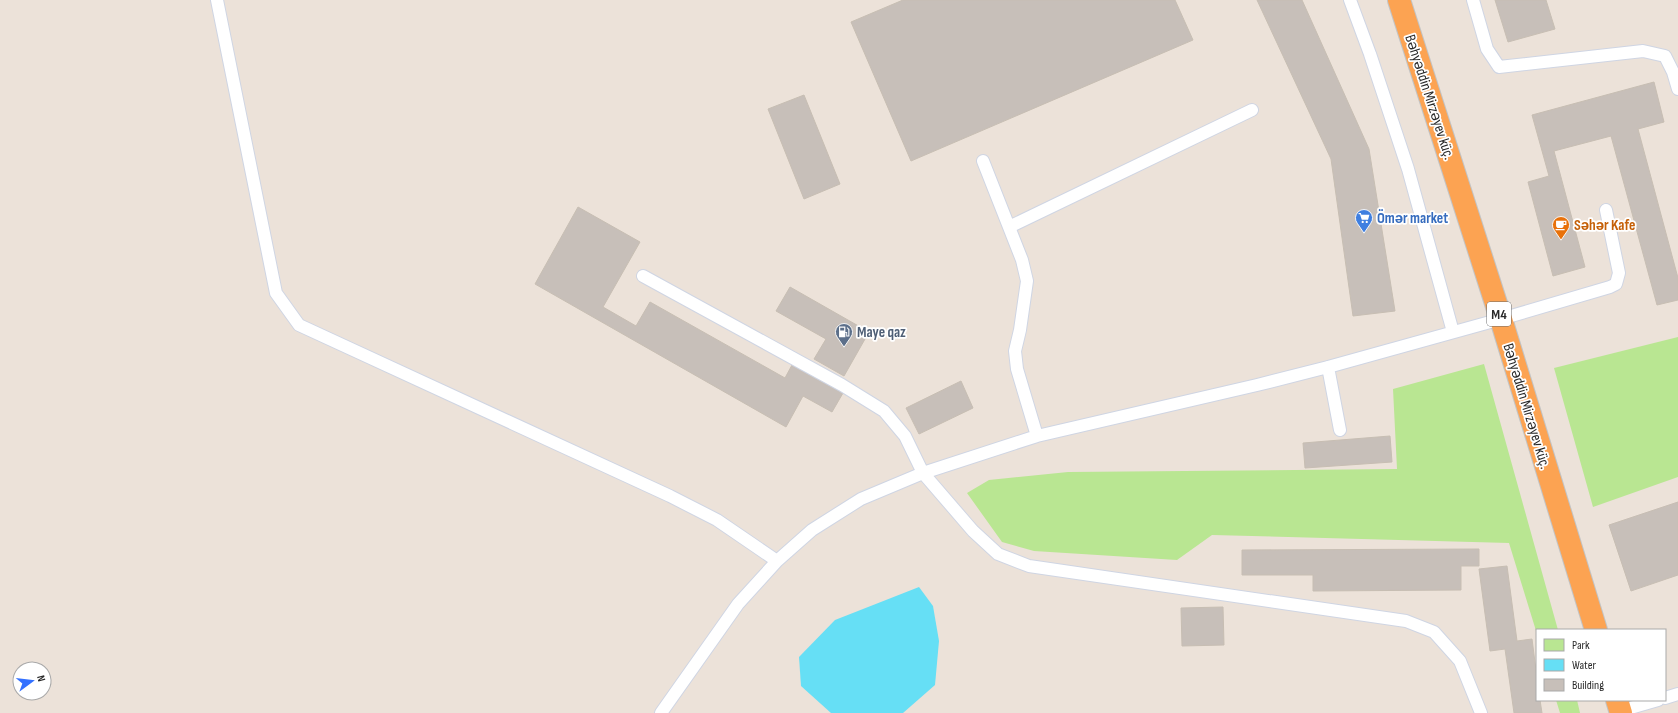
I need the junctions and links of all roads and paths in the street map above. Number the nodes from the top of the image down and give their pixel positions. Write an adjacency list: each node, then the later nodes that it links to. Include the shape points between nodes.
1 (217, 0): 17 (lane, via 276,293 299,325 677,500 717,520)
2 (1350, 0): 12 (lane, via 1408,169)
3 (1399, 0): 11 (highway, Bəhyəddin Mirzəyev küç. / M4)
4 (1473, 0): 5 (lane, via 1487,49 1499,67 1643,51 1665,56)
5 (1678, 89)
6 (1252, 110): 9 (lane)
7 (982, 161): 9 (lane)
8 (1606, 210): 11 (lane, via 1619,273 1616,284)
9 (1009, 227): 15 (lane, via 1027,281 1015,351 1017,369)
10 (643, 276): 16 (lane, via 884,410 905,436)
11 (1501, 319): 12 (lane); 18 (highway, Bəhyəddin Mirzəyev küç. / M4)
12 (1453, 332): 13 (lane)
13 (1328, 367): 14 (lane); 15 (lane)
14 (1340, 430)
15 (1037, 436): 16 (lane)
16 (923, 473): 17 (lane, via 861,499 812,530); 24 (lane, via 973,531 998,554 1028,566 1406,621 1434,632 1460,661)
17 (777, 561): 23 (lane, via 738,604)
18 (1596, 629)
19 (1678, 694): 20 (lane)
20 (1666, 698)
21 (1653, 701): 22 (lane)
22 (1619, 708)
23 (661, 713)
24 (1480, 713)

